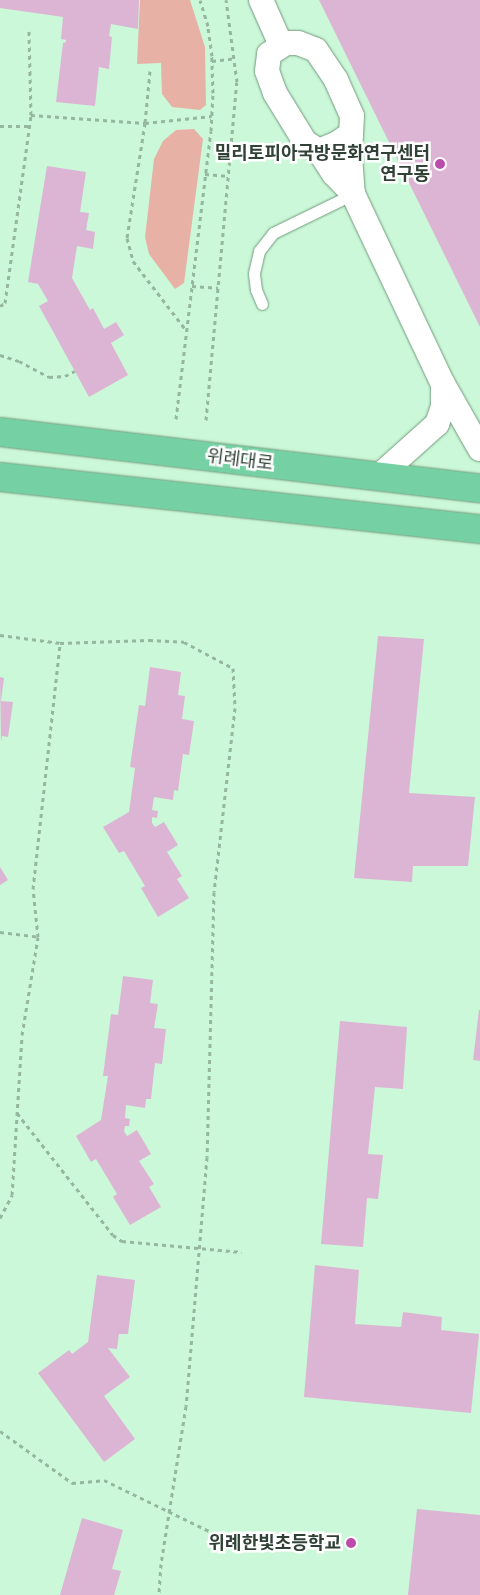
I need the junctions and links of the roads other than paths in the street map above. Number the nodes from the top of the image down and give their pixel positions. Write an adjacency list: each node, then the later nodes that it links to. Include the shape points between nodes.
1 (261, 0): 2 (street)
2 (281, 45): 3 (street, via 298,42 316,50 336,80 352,116); 4 (street, via 269,54 267,71 275,93 305,142)
3 (351, 134): 4 (street); 5 (street)
4 (319, 151): 5 (street)
5 (353, 194): 6 (lane, via 273,233 259,251 254,274); 7 (street)
6 (262, 304)
7 (443, 384): 9 (street); 10 (street, via 437,424)
8 (0, 432): 10 (main road, 위례대로)
9 (480, 449)
10 (379, 476): 12 (main road, 위례대로)
11 (0, 477): 13 (main road)
12 (480, 488)
13 (480, 530)

